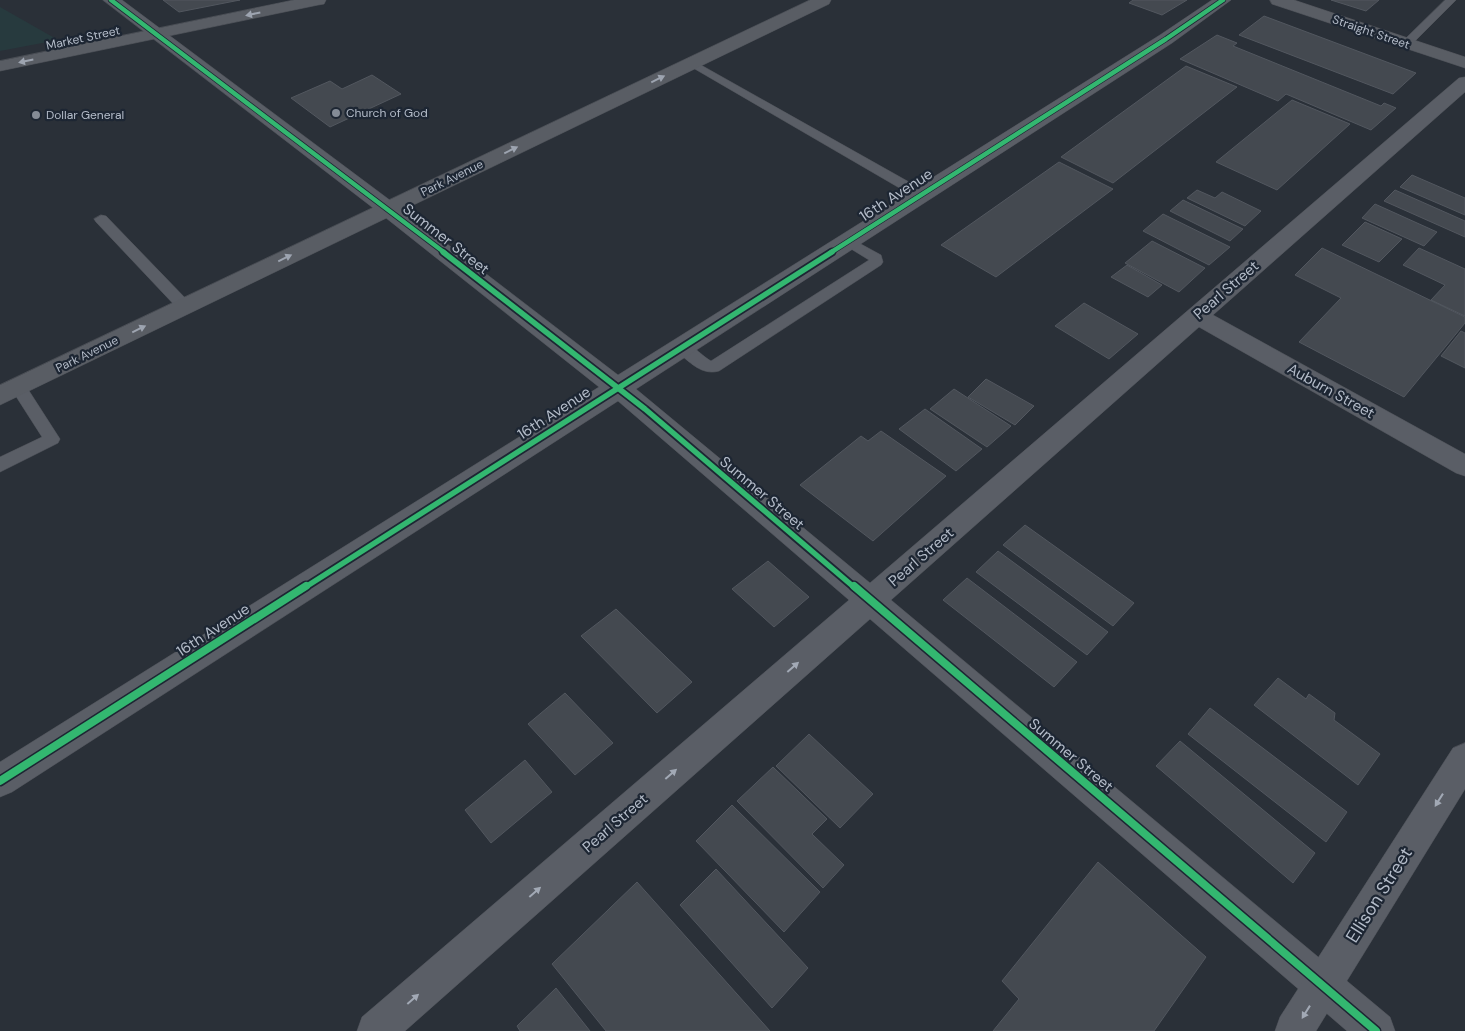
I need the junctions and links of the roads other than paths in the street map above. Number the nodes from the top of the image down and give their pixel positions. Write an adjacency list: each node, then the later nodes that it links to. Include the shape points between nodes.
1 (111, 0): 7 (street, Summer Street)
2 (318, 0): 7 (main road, Market Street, one-way to 7)
3 (823, 0): 9 (main road, Park Avenue)
4 (1223, 0): 13 (street, 16th Avenue)
5 (1278, 0): 8 (main road, Straight Street)
6 (1451, 0): 8 (lane)
7 (156, 34): 11 (main road, Market Street, one-way to 11); 14 (street, Summer Street)
8 (1406, 44): 10 (main road, Straight Street)
9 (692, 63): 13 (lane); 14 (main road, Park Avenue, one-way to 9)
10 (1465, 63)
11 (0, 66)
12 (1465, 82): 18 (street, Pearl Street)
13 (920, 194): 16 (street, 16th Avenue)
14 (388, 209): 17 (main road, Park Avenue, one-way to 14); 20 (street, Summer Street)
15 (101, 219): 17 (lane)
16 (848, 241): 19 (street, 16th Avenue); 19 (lane, via 876,258 876,262 714,367 707,367)
17 (185, 307): 21 (main road, Park Avenue, one-way to 17)
18 (1197, 316): 23 (street, Auburn Street); 24 (street, Pearl Street)
19 (681, 347): 20 (street, 16th Avenue)
20 (616, 388): 24 (street, Summer Street); 26 (street, 16th Avenue)
21 (9, 391): 22 (lane, via 52,439)
22 (0, 465)
23 (1465, 466)
24 (870, 601): 27 (street, Summer Street); 28 (street, Pearl Street, one-way to 24)
25 (1465, 759): 27 (street, Ellison Street, one-way to 27)
26 (0, 781)
27 (1322, 985): 29 (street, Ellison Street, one-way to 29); 30 (street, Summer Street)
28 (376, 1031)
29 (1294, 1031)
30 (1376, 1031)

